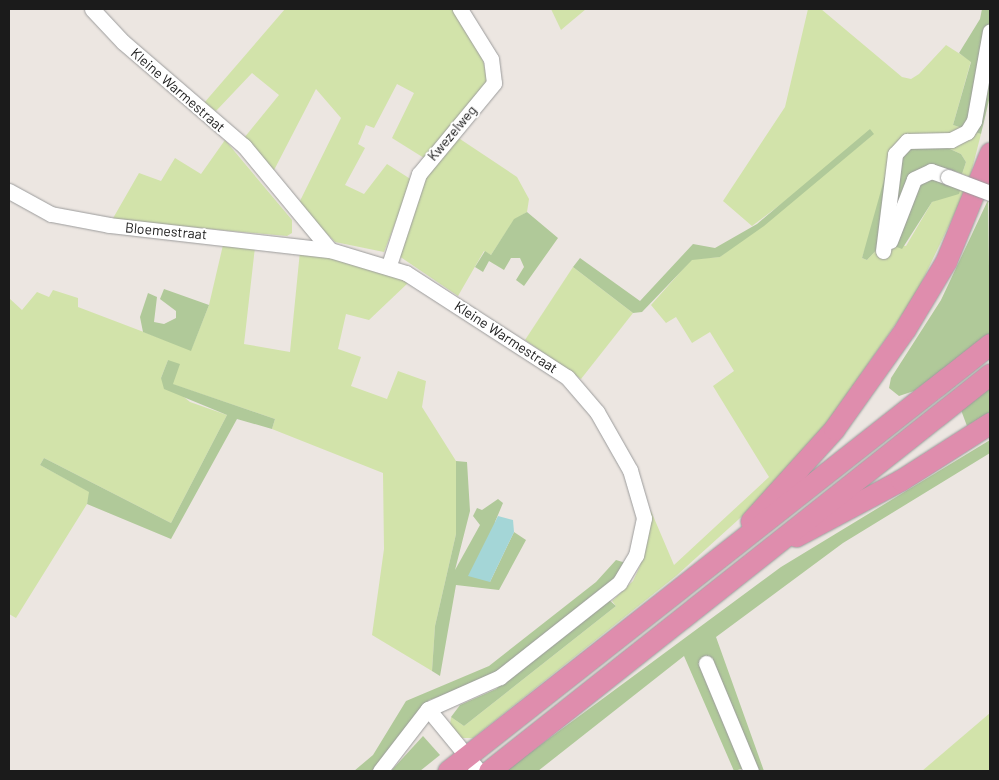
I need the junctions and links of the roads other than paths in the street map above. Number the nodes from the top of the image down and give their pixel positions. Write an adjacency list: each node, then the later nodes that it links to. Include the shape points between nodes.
1 (92, 9): 7 (street, Kleine Warmestraat, via 123,42 244,146)
2 (460, 9): 8 (street, Kwezelweg, via 491,59 494,82 419,174)
3 (990, 31): 6 (street, bridge, via 974,121 967,132 951,140 907,141 895,154 883,251 914,179 931,171)
4 (990, 152): 13 (highway, via 946,261 861,394 776,495)
5 (9, 191): 7 (street, Bloemestraat, via 51,214 109,225)
6 (990, 193)
7 (330, 250): 8 (street, Kleine Warmestraat)
8 (389, 265): 15 (street, Kleine Warmestraat, via 567,377 597,412 627,464 644,518 636,555 619,583 500,677)
9 (990, 344): 13 (highway)
10 (990, 374): 12 (highway)
11 (990, 423): 12 (highway, via 820,526)
12 (768, 548): 19 (highway)
13 (666, 600): 16 (highway)
14 (706, 663): 20 (street)
15 (428, 709): 16 (street); 17 (street)
16 (473, 764): 18 (highway)
17 (380, 771)
18 (448, 771)
19 (489, 771)
20 (751, 771)

